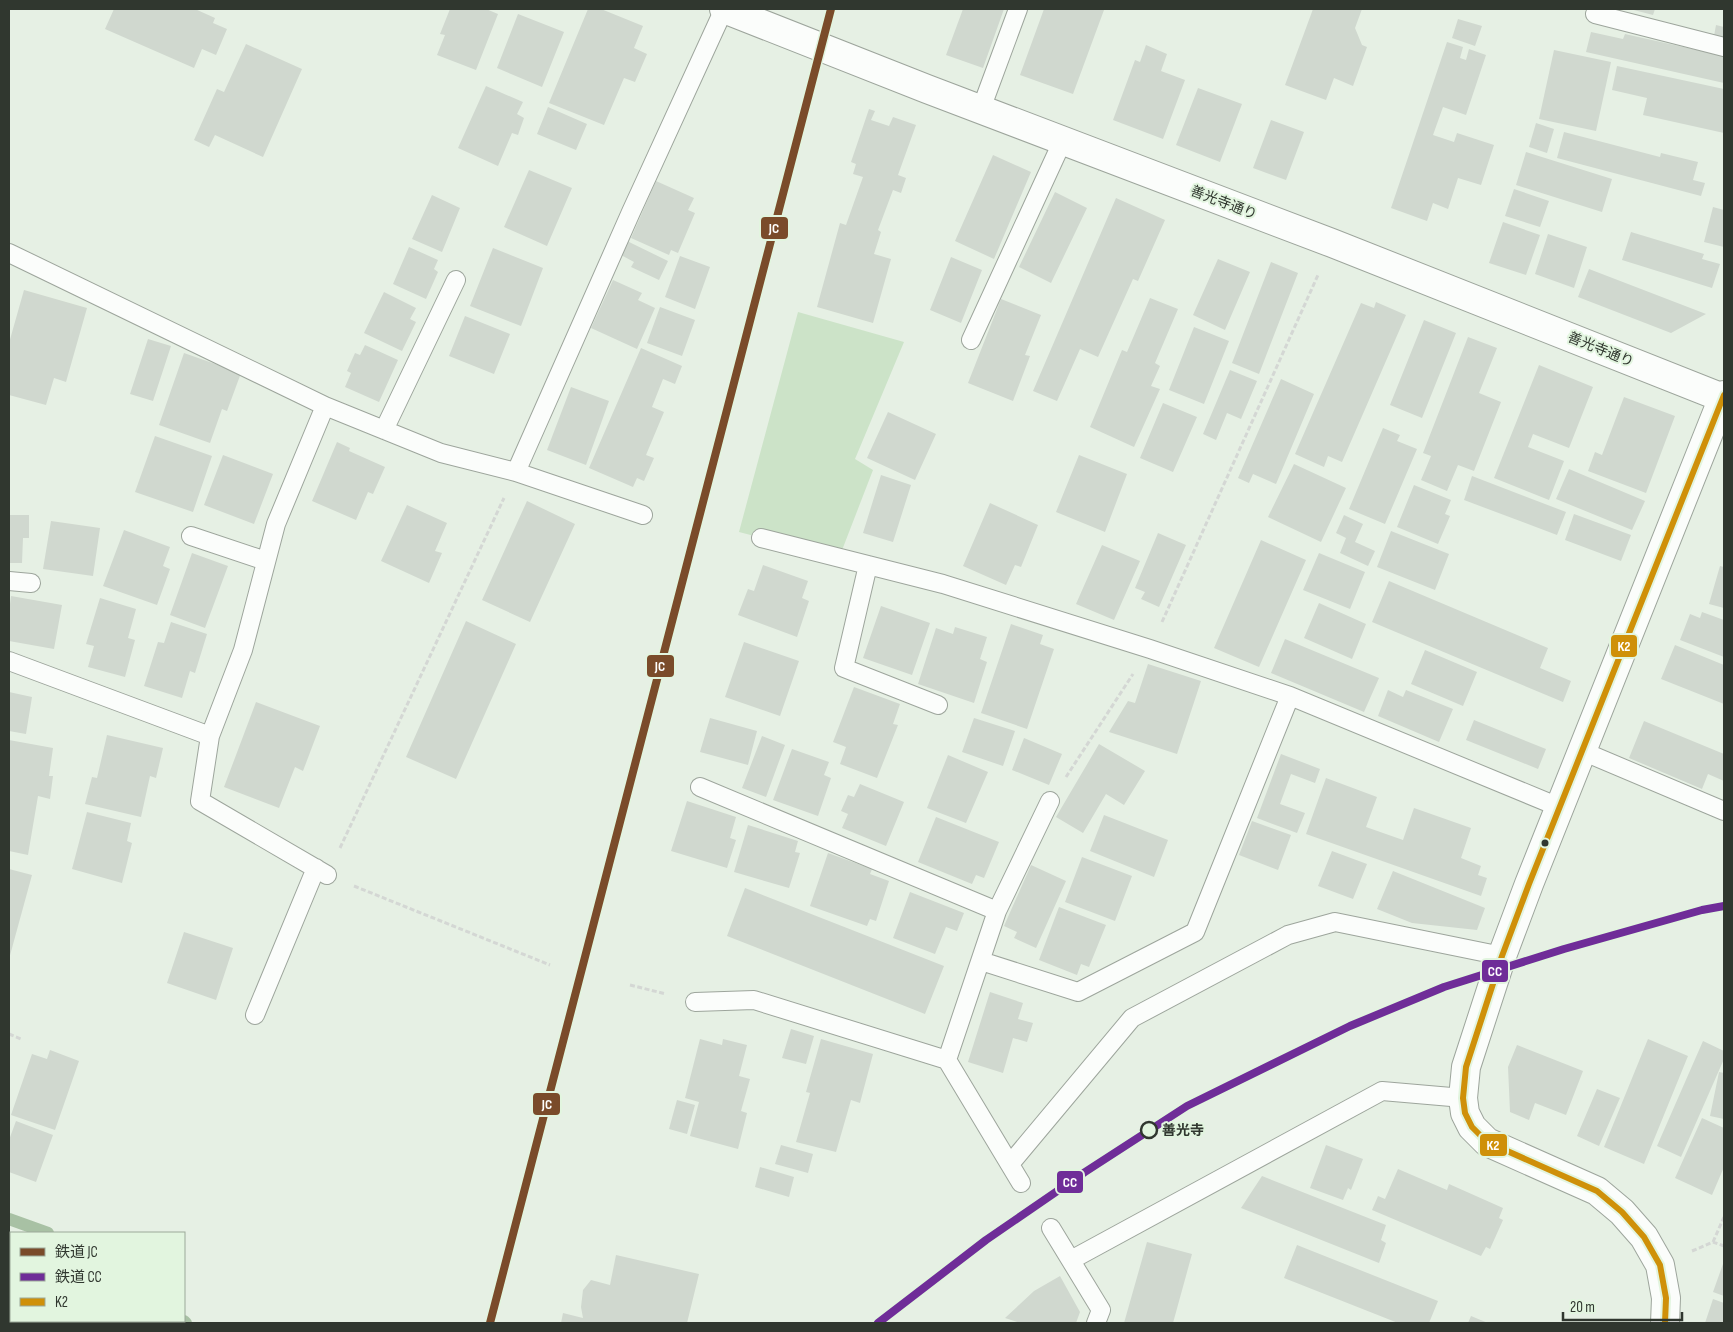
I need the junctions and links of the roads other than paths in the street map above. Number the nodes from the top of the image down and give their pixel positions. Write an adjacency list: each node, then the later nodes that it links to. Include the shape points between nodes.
1 (724, 9): 5 (main road, 善光寺通り); 13 (lane)
2 (1018, 9): 5 (lane)
3 (1595, 14): 4 (lane)
4 (1724, 47)
5 (982, 110): 6 (main road, 善光寺通り)
6 (1063, 140): 9 (lane); 10 (main road, 善光寺通り)
7 (9, 254): 11 (lane)
8 (456, 280): 12 (lane)
9 (971, 340)
10 (1724, 396): 25 (main road)
11 (325, 406): 12 (lane); 17 (lane, via 276,524)
12 (384, 430): 13 (lane, via 441,453)
13 (516, 472): 14 (lane)
14 (643, 515)
15 (191, 536): 17 (lane)
16 (761, 538): 18 (lane)
17 (266, 561): 24 (lane, via 242,650)
18 (868, 565): 22 (lane, via 943,584); 23 (lane, via 844,668)
19 (9, 581): 20 (lane)
20 (31, 584)
21 (9, 661): 24 (lane)
22 (1290, 696): 28 (lane); 32 (lane, via 1195,932 1078,992)
23 (938, 705)
24 (210, 736): 34 (lane, via 200,802 321,871)
25 (1582, 750): 28 (main road); 29 (lane)
26 (700, 787): 30 (lane)
27 (1050, 801): 30 (lane)
28 (1559, 807): 31 (main road)
29 (1724, 811)
30 (997, 911): 32 (lane)
31 (1502, 956): 36 (main road, via 1466,1067); 37 (lane, via 1335,922 1288,935 1132,1018)
32 (982, 961): 35 (lane)
33 (695, 1002): 35 (lane, via 754,1000)
34 (255, 1015)
35 (947, 1060): 37 (lane)
36 (1463, 1098): 40 (lane, via 1382,1091); 42 (main road, via 1472,1127 1487,1142 1597,1192 1622,1212 1644,1237 1660,1266 1666,1298)
37 (1010, 1164): 38 (lane)
38 (1021, 1183)
39 (1050, 1228): 40 (lane)
40 (1071, 1260): 41 (lane, via 1101,1310)
41 (1096, 1323)
42 (1665, 1323)

